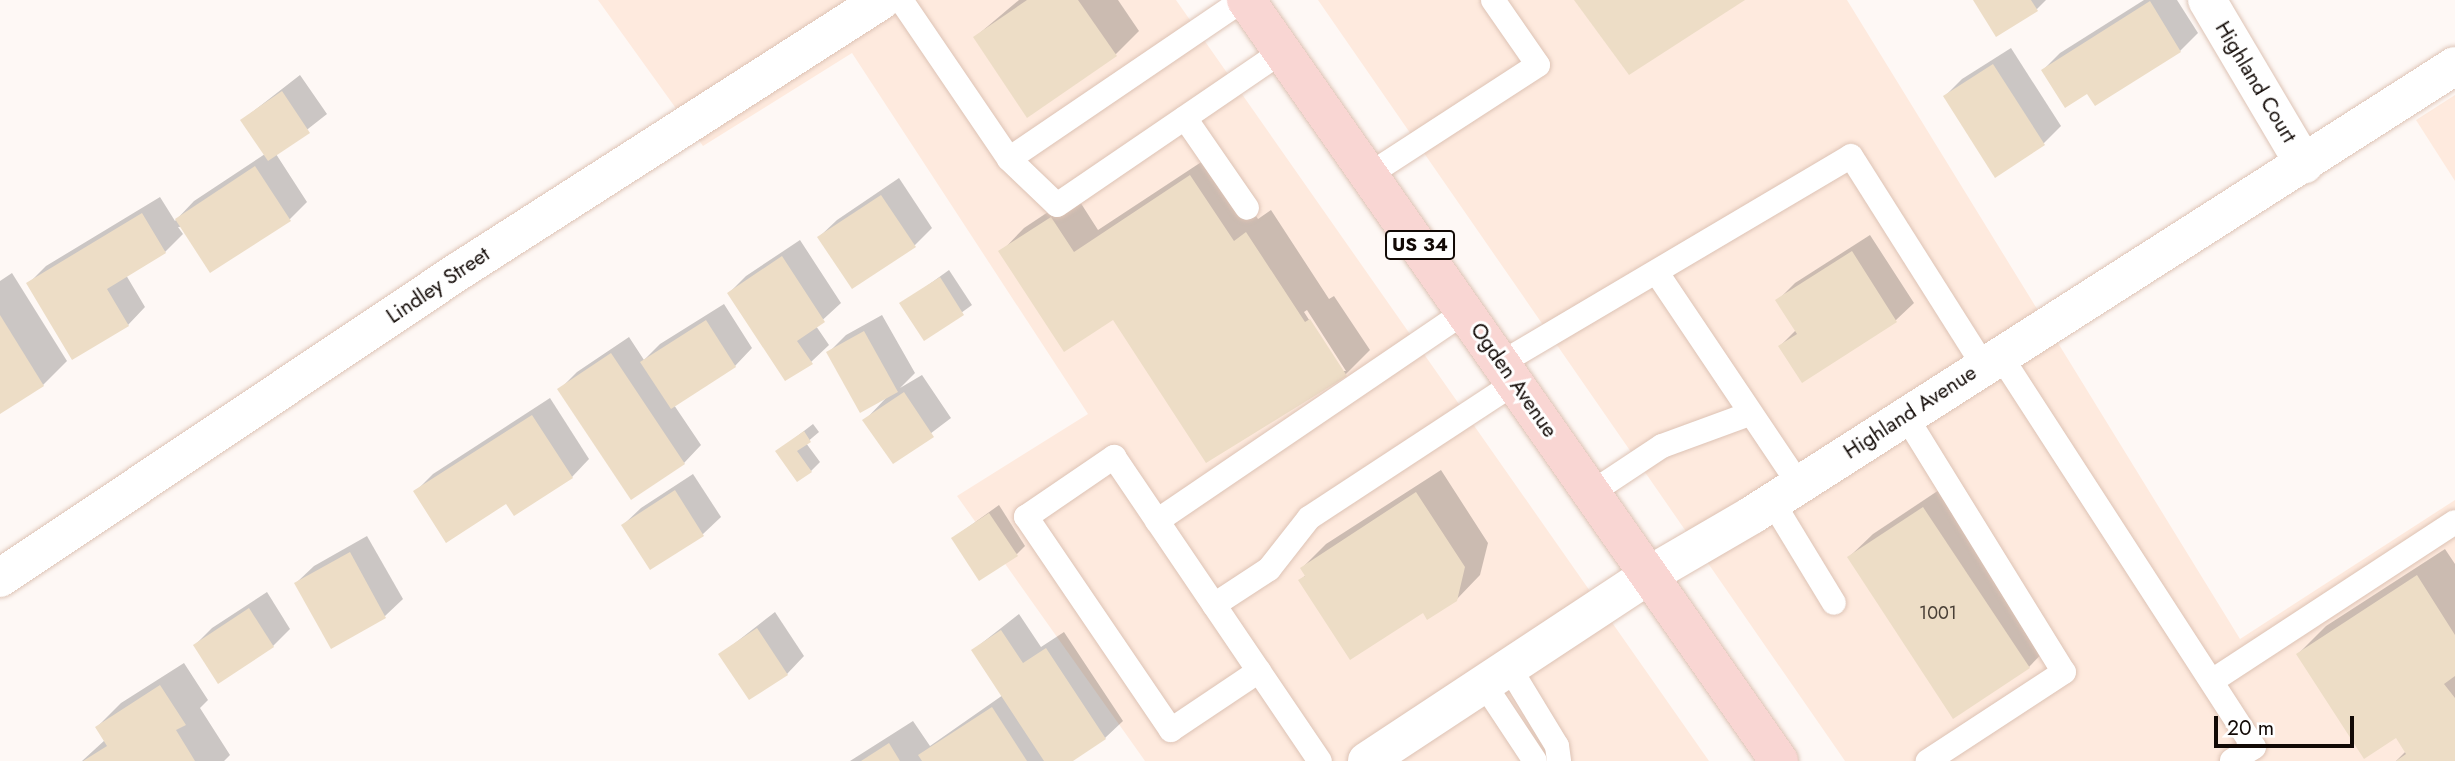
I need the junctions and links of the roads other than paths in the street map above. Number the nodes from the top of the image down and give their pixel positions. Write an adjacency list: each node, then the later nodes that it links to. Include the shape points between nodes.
1 (1244, 0): 5 (main road, Ogden Avenue / US 34); 8 (lane)
2 (1493, 0): 10 (lane, via 1538,65)
3 (2207, 0): 9 (street, Highland Court)
4 (880, 2): 8 (lane); 23 (street, Lindley Street, via 470,263)
5 (1283, 51): 7 (lane); 10 (main road, Ogden Avenue / US 34)
6 (2455, 66): 9 (street, Highland Avenue)
7 (1185, 118): 8 (lane, via 1057,205); 11 (lane)
8 (1009, 159)
9 (2304, 164): 14 (street, Highland Avenue)
10 (1370, 174): 13 (main road, Ogden Avenue / US 34)
11 (1247, 208)
12 (1657, 273): 14 (lane, via 1851,156); 15 (lane); 16 (lane)
13 (1466, 311): 15 (main road, Ogden Avenue / US 34); 20 (lane)
14 (1992, 360): 17 (street, Highland Avenue); 28 (lane)
15 (1510, 372): 19 (main road, Ogden Avenue / US 34); 25 (lane, via 1309,518 1269,569)
16 (1749, 414): 18 (lane); 19 (lane, via 1661,446)
17 (1905, 415): 18 (street, Highland Avenue); 34 (lane, via 2064,672)
18 (1786, 492): 22 (street, Highland Avenue); 24 (lane)
19 (1591, 493): 22 (main road, Ogden Avenue / US 34)
20 (1157, 522): 25 (lane); 26 (lane, via 1114,457 1026,517 1171,730)
21 (2455, 522): 28 (lane)
22 (1648, 575): 27 (street, Highland Avenue); 33 (main road, Ogden Avenue / US 34)
23 (0, 578)
24 (1834, 603)
25 (1214, 605): 26 (lane)
26 (1259, 671): 29 (lane)
27 (1496, 675): 30 (street, Highland Avenue); 31 (lane); 32 (lane, via 1557,746)
28 (2212, 681): 35 (lane, via 2254,747)
29 (1320, 761)
30 (1367, 761)
31 (1535, 761)
32 (1559, 761)
33 (1779, 761)
34 (1928, 761)
35 (2232, 761)

